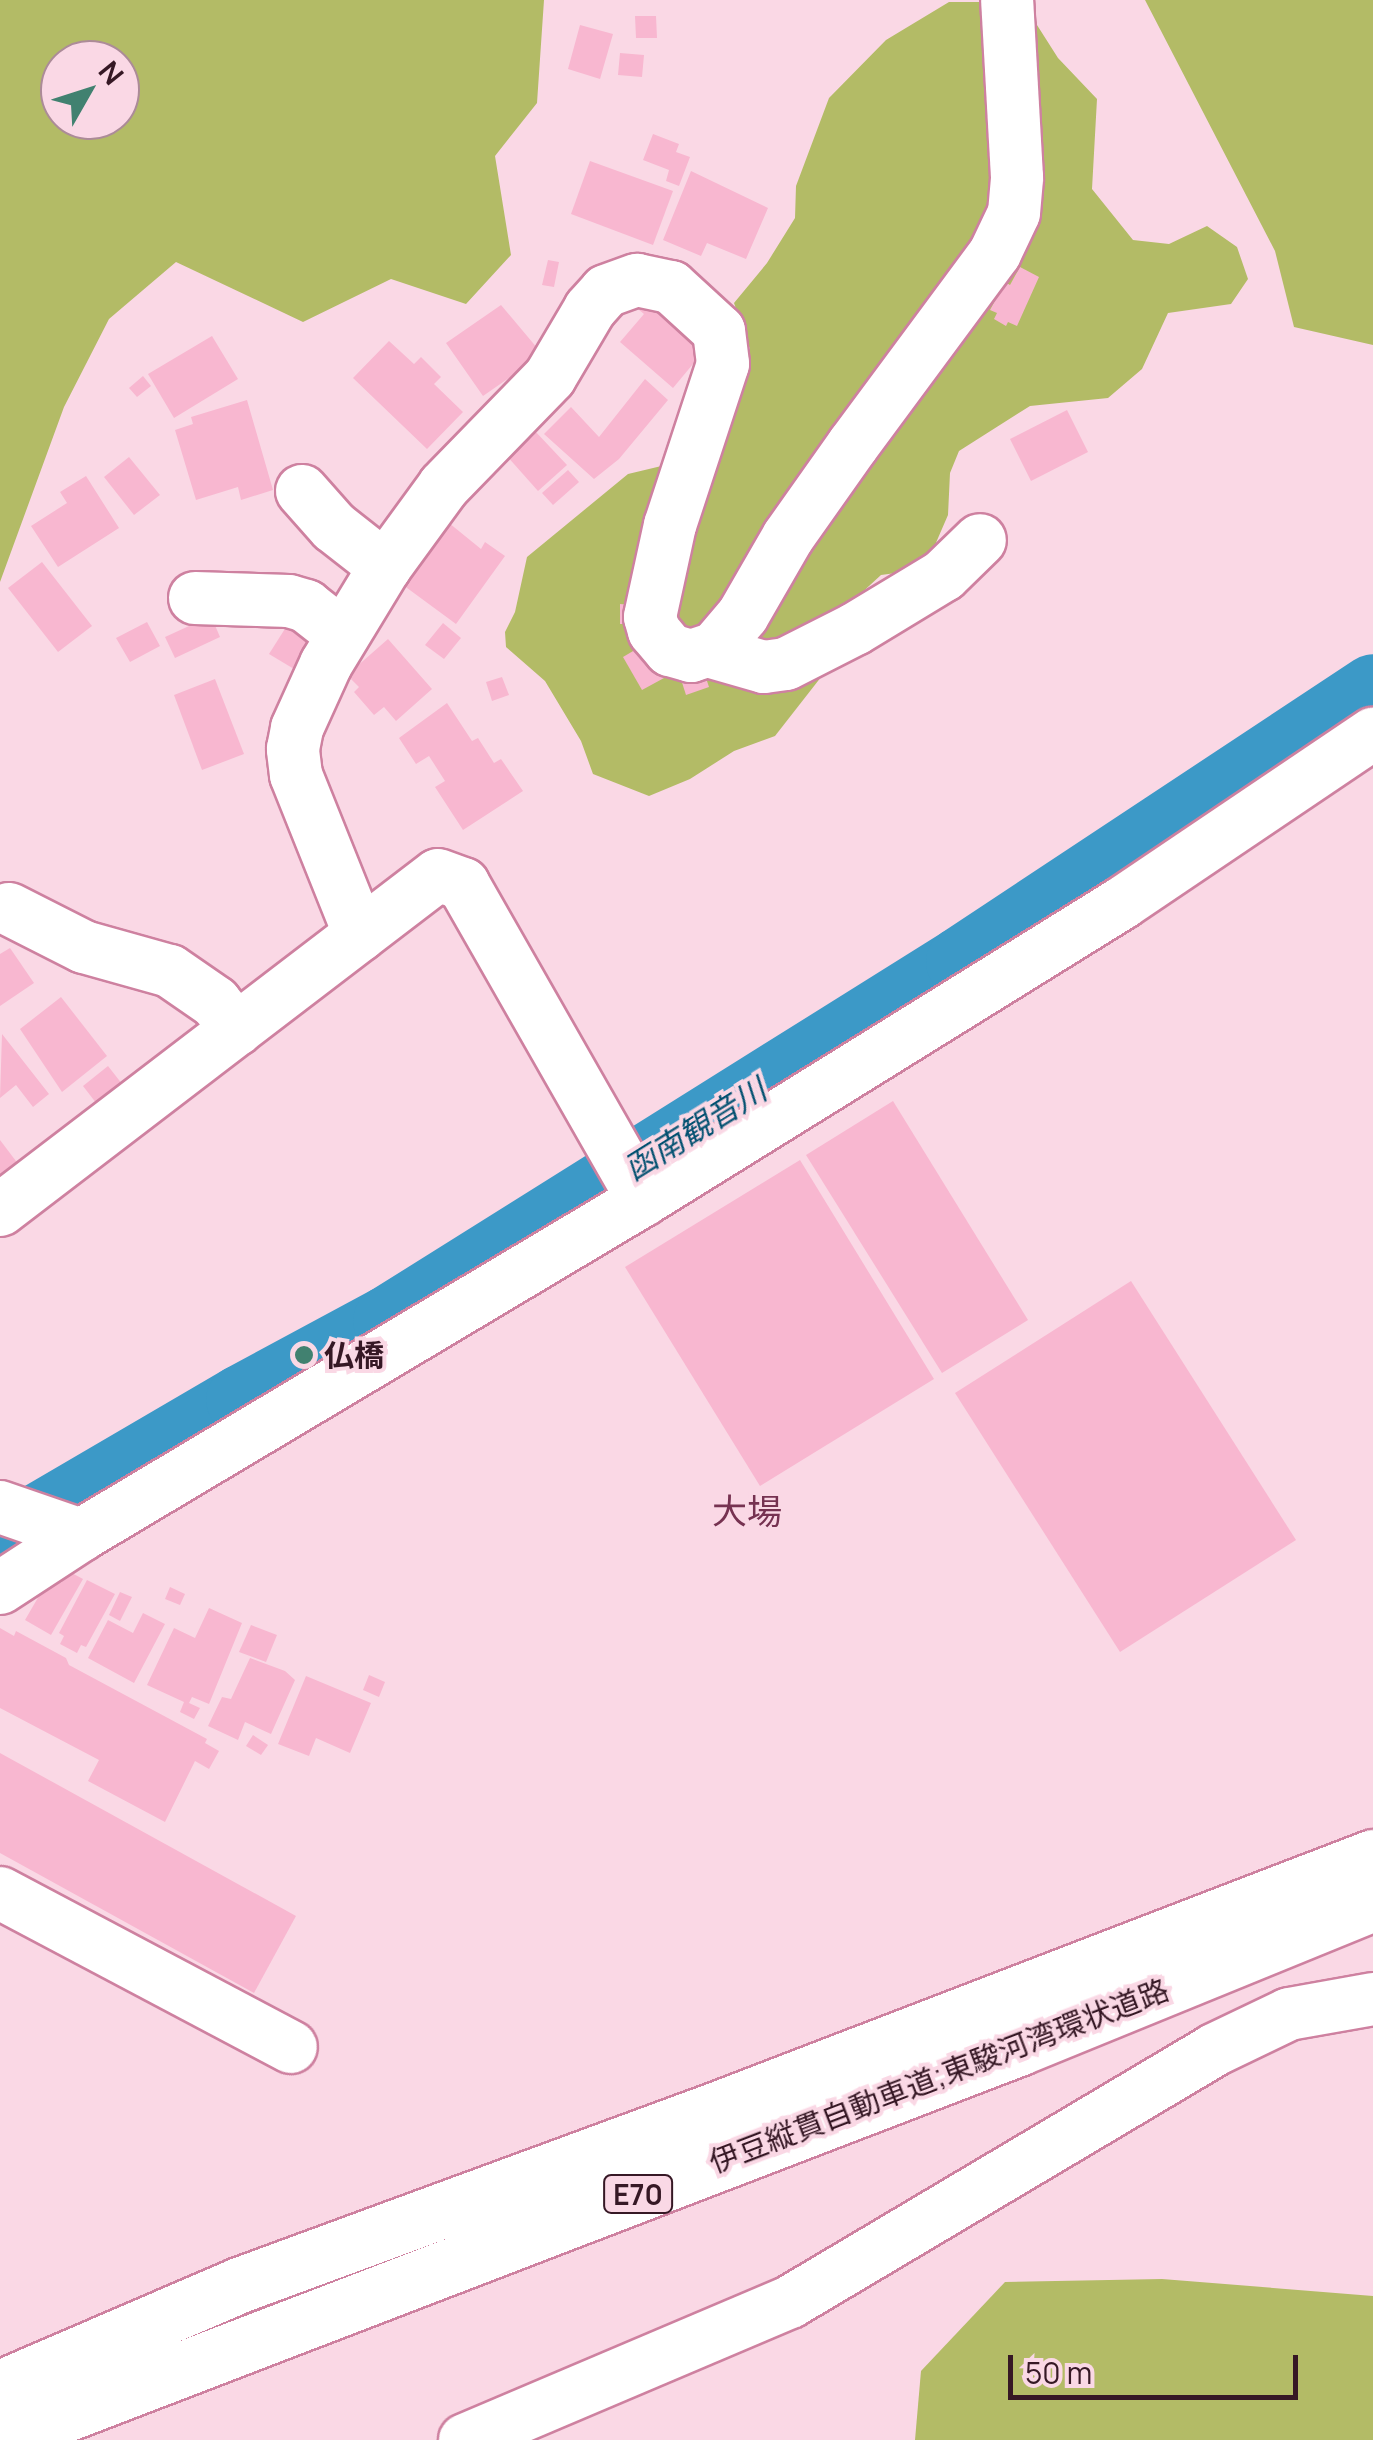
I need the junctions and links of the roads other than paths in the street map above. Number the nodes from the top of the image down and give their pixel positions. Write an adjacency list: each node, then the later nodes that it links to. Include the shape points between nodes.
1 (1007, 0): 7 (street, via 1014,213 995,252 810,506 743,615)
2 (302, 490): 4 (street, via 314,510)
3 (980, 540): 7 (street, via 944,576 786,664 764,667)
4 (384, 566): 6 (street); 7 (street, via 444,486 550,377 606,291 637,280 671,287 719,331 723,364 670,525 650,616 670,650 691,656)
5 (195, 598): 6 (street, via 288,601 306,606)
6 (344, 635): 10 (street, via 296,728 293,749 296,775)
7 (708, 651)
8 (1373, 734): 12 (street, via 1122,903)
9 (3, 899): 11 (street, via 84,947 170,970 216,1002)
10 (360, 935): 11 (street); 12 (street, via 438,875 463,884)
11 (238, 1029): 13 (street)
12 (643, 1200): 15 (street)
13 (0, 1210)
14 (0, 1508): 15 (street)
15 (81, 1535): 16 (street)
16 (0, 1588)
17 (1373, 1857): 21 (highway, 伊豆縦貫自動車道;東駿河湾環状道路 / E70)
18 (0, 1893): 22 (street)
19 (1373, 1903): 21 (highway, 伊豆縦貫自動車道;東駿河湾環状道路 / E70)
20 (1373, 1999): 29 (street, via 1288,2014 1214,2050 790,2302)
21 (1007, 2026): 23 (highway, 伊豆縦貫自動車道;東駿河湾環状道路 / E70); 24 (highway, 伊豆縦貫自動車道;東駿河湾環状道路 / E70)
22 (291, 2047)
23 (239, 2286): 25 (highway); 26 (highway, 伊豆縦貫自動車道;東駿河湾環状道路 / E70)
24 (257, 2339): 27 (highway, 伊豆縦貫自動車道;東駿河湾環状道路 / E70); 28 (highway)
25 (0, 2369)
26 (0, 2388)
27 (0, 2439)
28 (46, 2440)
29 (465, 2440)

